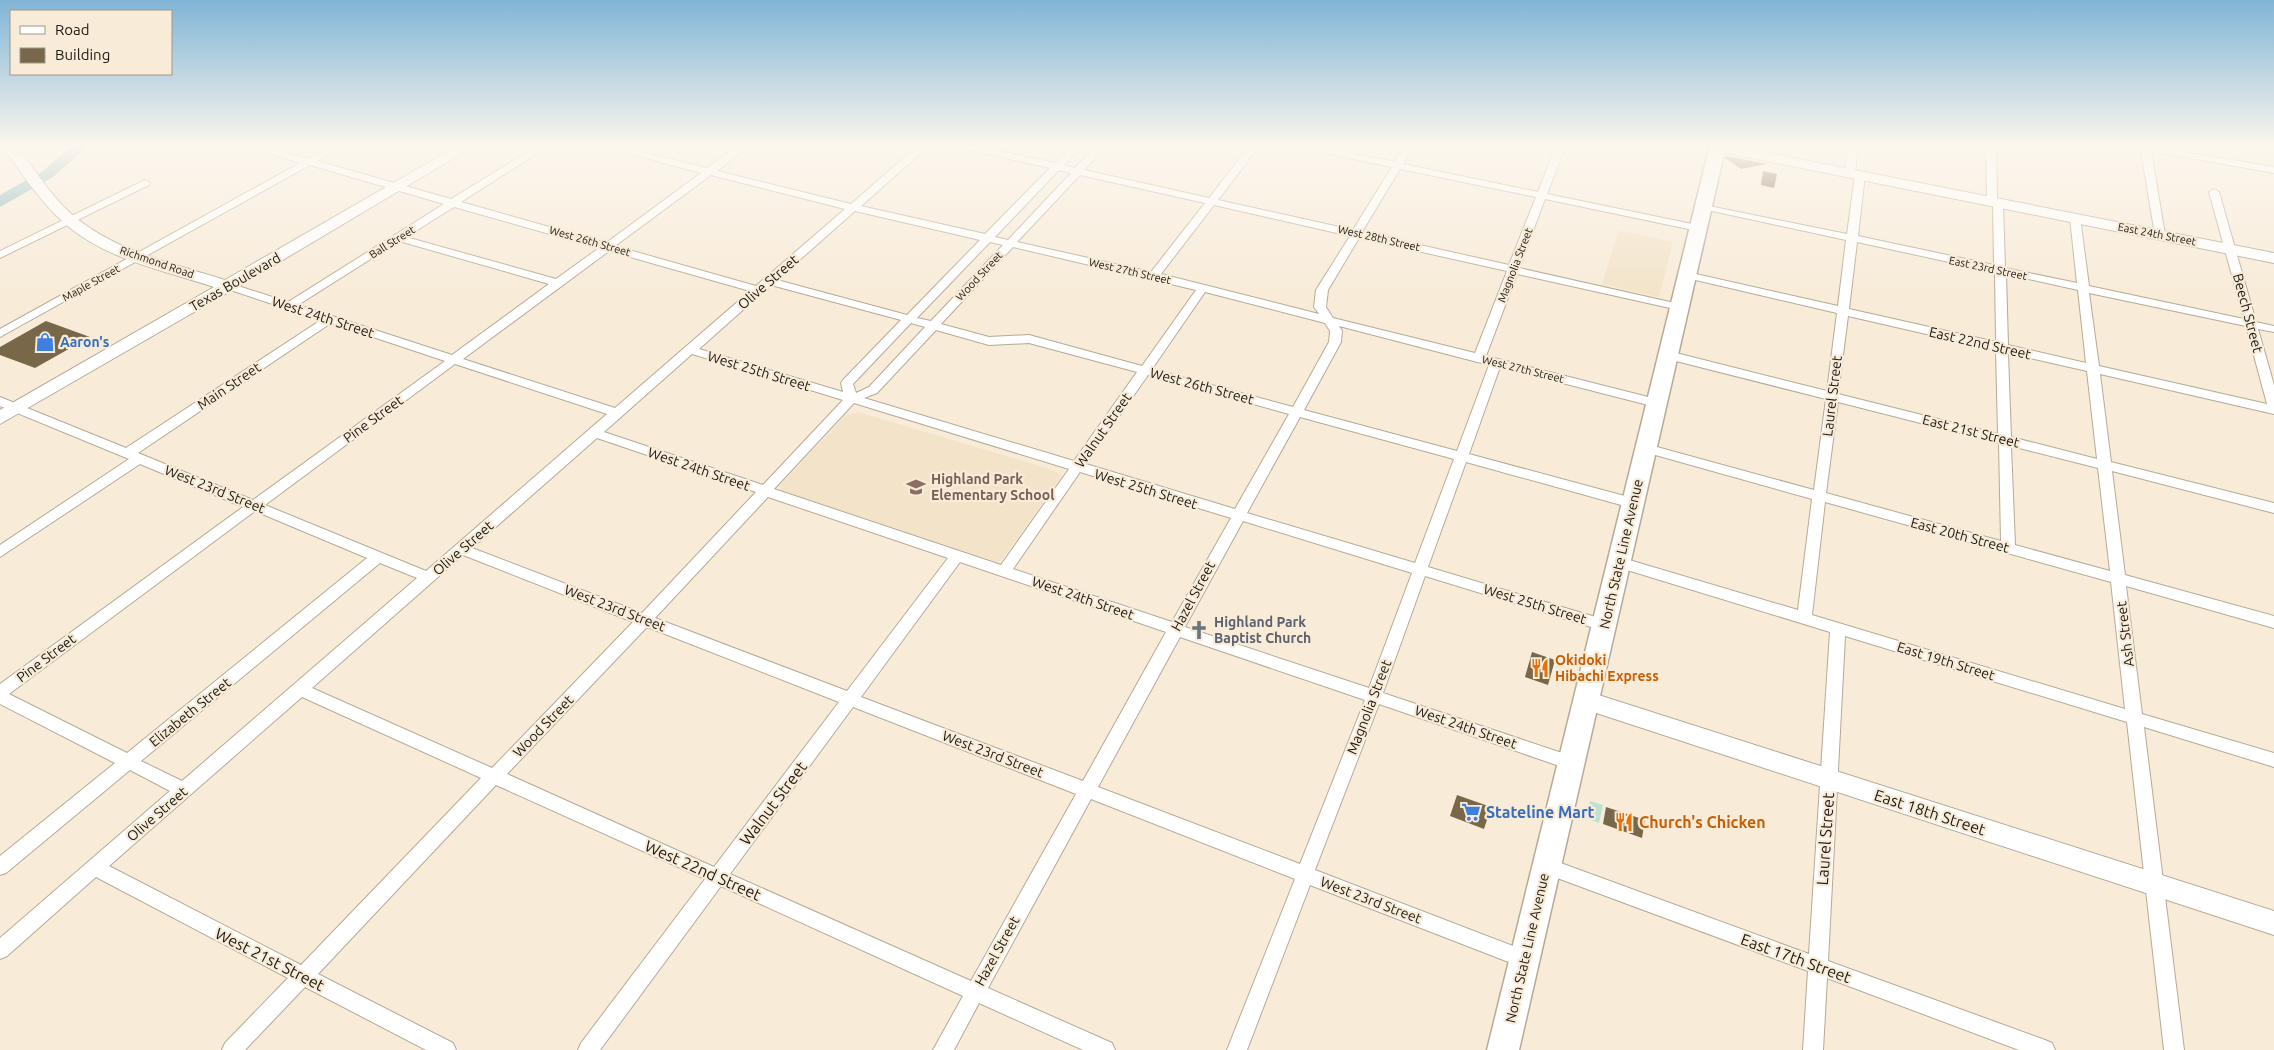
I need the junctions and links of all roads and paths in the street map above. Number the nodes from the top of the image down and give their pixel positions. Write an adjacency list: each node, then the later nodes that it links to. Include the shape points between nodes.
1 (47, 194): 29 (main road, Richmond Road)
2 (123, 194): 29 (street)
3 (251, 194): 39 (street, Maple Street)
4 (384, 194): 47 (main road, Texas Boulevard)
5 (426, 194): 24 (street, West 26th Street)
6 (467, 194): 24 (street, Ball Street)
7 (679, 194): 36 (street, Pine Street)
8 (797, 194): 26 (street, West 27th Street)
9 (869, 194): 26 (street, Olive Street)
10 (1030, 194): 33 (street, Wood Street)
11 (1057, 194): 35 (street, Wood Street)
12 (1185, 194): 23 (street, West 28th Street)
13 (1218, 194): 23 (street)
14 (1382, 194): 30 (street, Hazel Street)
15 (1532, 194): 22 (street, East 23rd Street)
16 (1706, 194): 27 (main road, North State Line Avenue)
17 (1854, 194): 34 (street, Laurel Street)
18 (1955, 194): 25 (main road, East 24th Street)
19 (1994, 194): 25 (street)
20 (2153, 194): 31 (street)
21 (2215, 194): 37 (street, Beech Street)
22 (1542, 196): 27 (street, East 23rd Street); 41 (street, Magnolia Street)
23 (1213, 200): 30 (street, West 28th Street); 44 (street)
24 (454, 202): 32 (street, Ball Street); 36 (street, West 26th Street)
25 (1995, 202): 28 (main road, East 24th Street); 42 (street)
26 (855, 206): 33 (street, West 27th Street); 46 (street, Olive Street)
27 (1700, 217): 34 (street, East 23rd Street); 43 (main road, North State Line Avenue)
28 (2075, 218): 31 (main road, East 24th Street); 48 (street, Ash Street)
29 (71, 220): 38 (street); 39 (main road, Richmond Road, via 96,238)
30 (1358, 234): 41 (street, West 28th Street); 55 (street, Hazel Street, via 1322,290 1320,307)
31 (2160, 235): 37 (main road, East 24th Street)
32 (399, 238): 45 (street); 50 (street, Ball Street)
33 (986, 238): 35 (street, West 27th Street); 54 (street, Wood Street)
34 (1852, 238): 42 (street, East 23rd Street); 52 (street, Laurel Street)
35 (1010, 244): 44 (street, West 27th Street); 57 (street, Wood Street)
36 (608, 246): 45 (street, Pine Street); 46 (street, West 26th Street)
37 (2230, 249): 40 (main road, East 24th Street); 56 (street, Beech Street)
38 (0, 256)
39 (138, 257): 47 (main road, Richmond Road); 59 (street, Maple Street)
40 (2274, 258)
41 (1514, 269): 51 (street, West 28th Street); 63 (street, Magnolia Street)
42 (2000, 270): 48 (street, East 23rd Street); 60 (street)
43 (1686, 275): 51 (main road, North State Line Avenue); 52 (street, East 22nd Street)
44 (1154, 276): 49 (street, West 27th Street)
45 (557, 283): 64 (street, Pine Street)
46 (764, 285): 54 (street, West 26th Street); 61 (street, Olive Street)
47 (228, 286): 50 (street, West 24th Street); 72 (main road, Texas Boulevard)
48 (2083, 288): 56 (street, East 23rd Street); 66 (street, Ash Street)
49 (1202, 289): 55 (street, West 27th Street); 67 (street, Walnut Street)
50 (288, 306): 53 (street, West 24th Street)
51 (1679, 307): 62 (main road, North State Line Avenue)
52 (1842, 311): 60 (street, East 22nd Street); 68 (street, Laurel Street)
53 (330, 319): 64 (street, West 24th Street); 80 (street, Main Street)
54 (908, 320): 57 (street, West 26th Street); 69 (street, Wood Street, via 847,383)
55 (1328, 320): 63 (street, West 27th Street); 74 (street, Hazel Street, via 1336,331 1335,342)
56 (2251, 324): 58 (street, East 23rd Street); 73 (street, Beech Street)
57 (932, 326): 67 (street, West 26th Street, via 989,341 1029,339); 69 (street, Wood Street, via 873,390)
58 (2274, 329)
59 (0, 334)
60 (2002, 348): 66 (street, East 22nd Street); 78 (street)
61 (690, 350): 69 (street, West 25th Street); 75 (street, Olive Street)
62 (1668, 355): 68 (street, East 21st Street); 71 (main road, North State Line Avenue)
63 (1479, 358): 65 (street, West 27th Street)
64 (456, 360): 75 (street, West 24th Street); 87 (street, Pine Street)
65 (1496, 362): 71 (street, West 27th Street); 81 (street, Magnolia Street)
66 (2093, 369): 73 (street, East 22nd Street); 82 (street, Ash Street)
67 (1145, 370): 74 (street, West 26th Street); 83 (street, Walnut Street)
68 (1832, 396): 78 (street, East 21st Street); 85 (street, Laurel Street)
69 (851, 399): 83 (street, West 25th Street); 84 (street, Wood Street)
70 (0, 401): 72 (street, West 23rd Street)
71 (1656, 403): 79 (main road, North State Line Avenue)
72 (17, 408): 76 (main road, Texas Boulevard); 80 (street, West 23rd Street)
73 (2274, 409)
74 (1295, 411): 81 (street, West 26th Street); 89 (street, Hazel Street)
75 (617, 413): 77 (street, Olive Street)
76 (0, 418)
77 (594, 433): 84 (street, West 24th Street); 91 (street, Olive Street)
78 (2005, 440): 82 (street, East 21st Street); 90 (street)
79 (1646, 448): 85 (street, East 20th Street); 86 (main road, North State Line Avenue)
80 (133, 455): 87 (street, West 23rd Street); 92 (street, Main Street)
81 (1461, 457): 86 (street, West 26th Street); 96 (street, Magnolia Street)
82 (2104, 465): 88 (street, East 21st Street); 99 (street, Ash Street)
83 (1077, 468): 89 (street, West 25th Street); 97 (street, Walnut Street)
84 (765, 492): 94 (street, West 24th Street); 101 (street, Wood Street)
85 (1819, 496): 90 (street, East 20th Street); 100 (street, Laurel Street)
86 (1632, 503): 95 (main road, North State Line Avenue)
87 (253, 505): 93 (street, West 23rd Street); 107 (street, Pine Street)
88 (2274, 508)
89 (1237, 516): 96 (street, West 25th Street); 105 (street, Hazel Street)
90 (2008, 548): 99 (street, East 20th Street)
91 (461, 549): 98 (street, Olive Street); 101 (street, West 23rd Street)
92 (0, 552)
93 (379, 556): 98 (street, West 23rd Street); 114 (street, Elizabeth Street)
94 (957, 556): 97 (street, West 24th Street); 110 (street, Walnut Street)
95 (1619, 562): 100 (street, East 19th Street); 103 (main road, North State Line Avenue)
96 (1418, 570): 103 (street, West 25th Street); 108 (street, Magnolia Street)
97 (1004, 571): 105 (street, West 24th Street)
98 (430, 578): 106 (street, Olive Street)
99 (2118, 579): 102 (street, East 20th Street); 112 (street, Ash Street)
100 (1804, 618): 104 (street, East 19th Street)
101 (644, 619): 110 (street, West 23rd Street); 116 (street, Wood Street)
102 (2274, 622)
103 (1604, 625): 111 (main road, North State Line Avenue)
104 (1838, 628): 112 (street, East 19th Street); 117 (street, Laurel Street)
105 (1175, 630): 108 (street, West 24th Street); 119 (street, Hazel Street)
106 (301, 690): 116 (street, West 22nd Street); 118 (street, Olive Street)
107 (0, 692)
108 (1374, 696): 115 (street, West 24th Street); 123 (street, Magnolia Street)
109 (0, 697): 114 (street)
110 (850, 699): 119 (street, West 23rd Street); 124 (street, Walnut Street)
111 (1586, 700): 115 (main road, North State Line Avenue); 117 (main road, East 18th Street)
112 (2134, 718): 113 (street, East 19th Street); 125 (street, Ash Street)
113 (2274, 760)
114 (129, 762): 118 (street); 121 (street, Elizabeth Street)
115 (1571, 763): 120 (main road, North State Line Avenue)
116 (494, 776): 124 (street, West 22nd Street); 130 (street, Wood Street)
117 (1829, 780): 125 (main road, East 18th Street); 129 (street, Laurel Street)
118 (184, 790): 122 (street, Olive Street)
119 (1085, 790): 123 (street, West 23rd Street); 131 (street, Hazel Street)
120 (1547, 866): 128 (main road, North State Line Avenue); 129 (street, East 17th Street)
121 (0, 867)
122 (95, 868): 127 (street, Olive Street); 130 (street, West 21st Street)
123 (1304, 875): 128 (street, West 23rd Street); 137 (street, Magnolia Street)
124 (718, 876): 131 (street, West 22nd Street); 134 (street, Walnut Street)
125 (2154, 884): 126 (main road, East 18th Street); 141 (street, Ash Street)
126 (2274, 924)
127 (0, 950)
128 (1524, 959): 138 (main road, North State Line Avenue)
129 (1818, 966): 139 (street, Laurel Street); 140 (street, East 17th Street)
130 (302, 976): 132 (street, Wood Street); 133 (street, West 21st Street)
131 (974, 992): 135 (street, Hazel Street); 136 (street, West 22nd Street)
132 (232, 1050)
133 (446, 1050)
134 (588, 1050)
135 (943, 1050)
136 (1105, 1050)
137 (1237, 1050)
138 (1503, 1050)
139 (1813, 1050)
140 (2045, 1050)
141 (2174, 1050)

